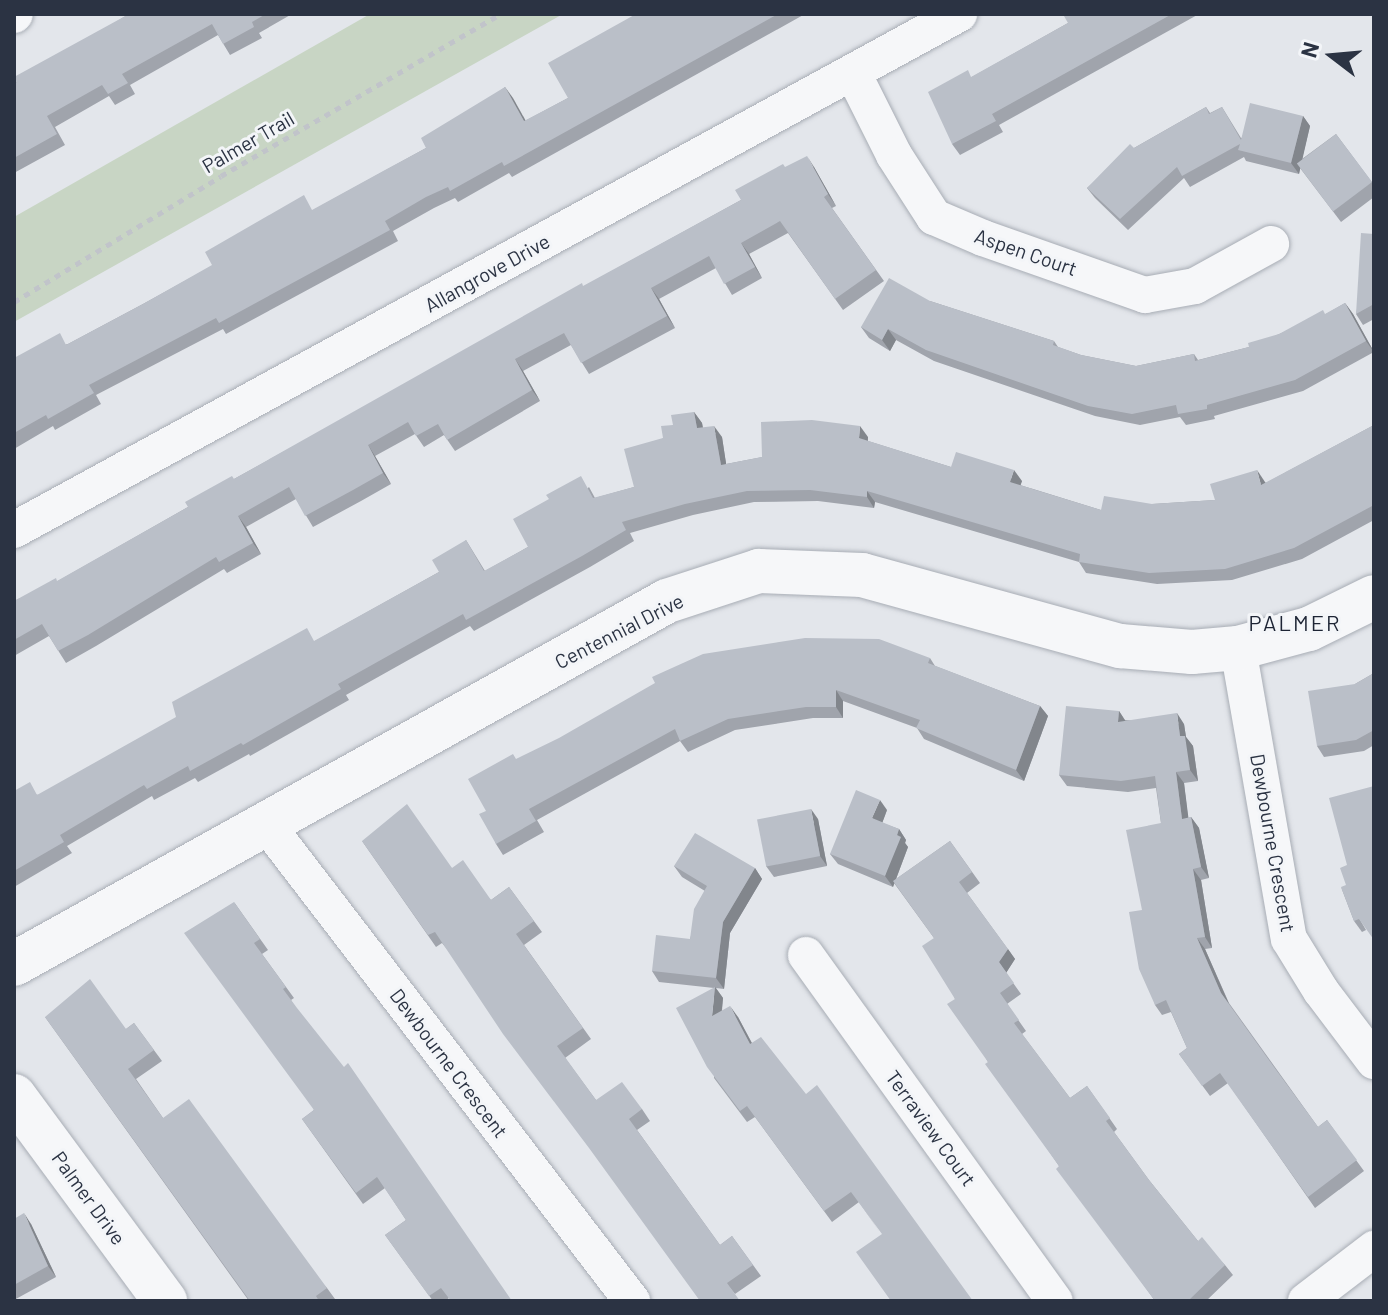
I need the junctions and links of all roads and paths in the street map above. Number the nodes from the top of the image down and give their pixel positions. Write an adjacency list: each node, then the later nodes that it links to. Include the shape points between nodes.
1 (501, 14): 5 (path, Palmer Trail)
2 (959, 14): 3 (street, Allangrove Drive)
3 (853, 73): 4 (street, Aspen Court, via 894,155 934,217 958,228 1145,295 1195,286); 6 (street, Allangrove Drive)
4 (1271, 244)
5 (14, 302)
6 (14, 530)
7 (1374, 597): 8 (street, Centennial Drive, via 1309,629)
8 (1238, 648): 9 (street, Centennial Drive, via 1192,652 1120,646 862,575 759,571 667,601); 12 (street, Dewbourne Crescent, via 1289,939)
9 (267, 825): 11 (street, Centennial Drive); 16 (street, Dewbourne Crescent)
10 (806, 955): 17 (street, Terraview Court)
11 (14, 964)
12 (1374, 1061)
13 (14, 1096): 15 (street, Palmer Drive)
14 (1374, 1249): 18 (street)
15 (160, 1300)
16 (632, 1301)
17 (1055, 1301)
18 (1306, 1301)

